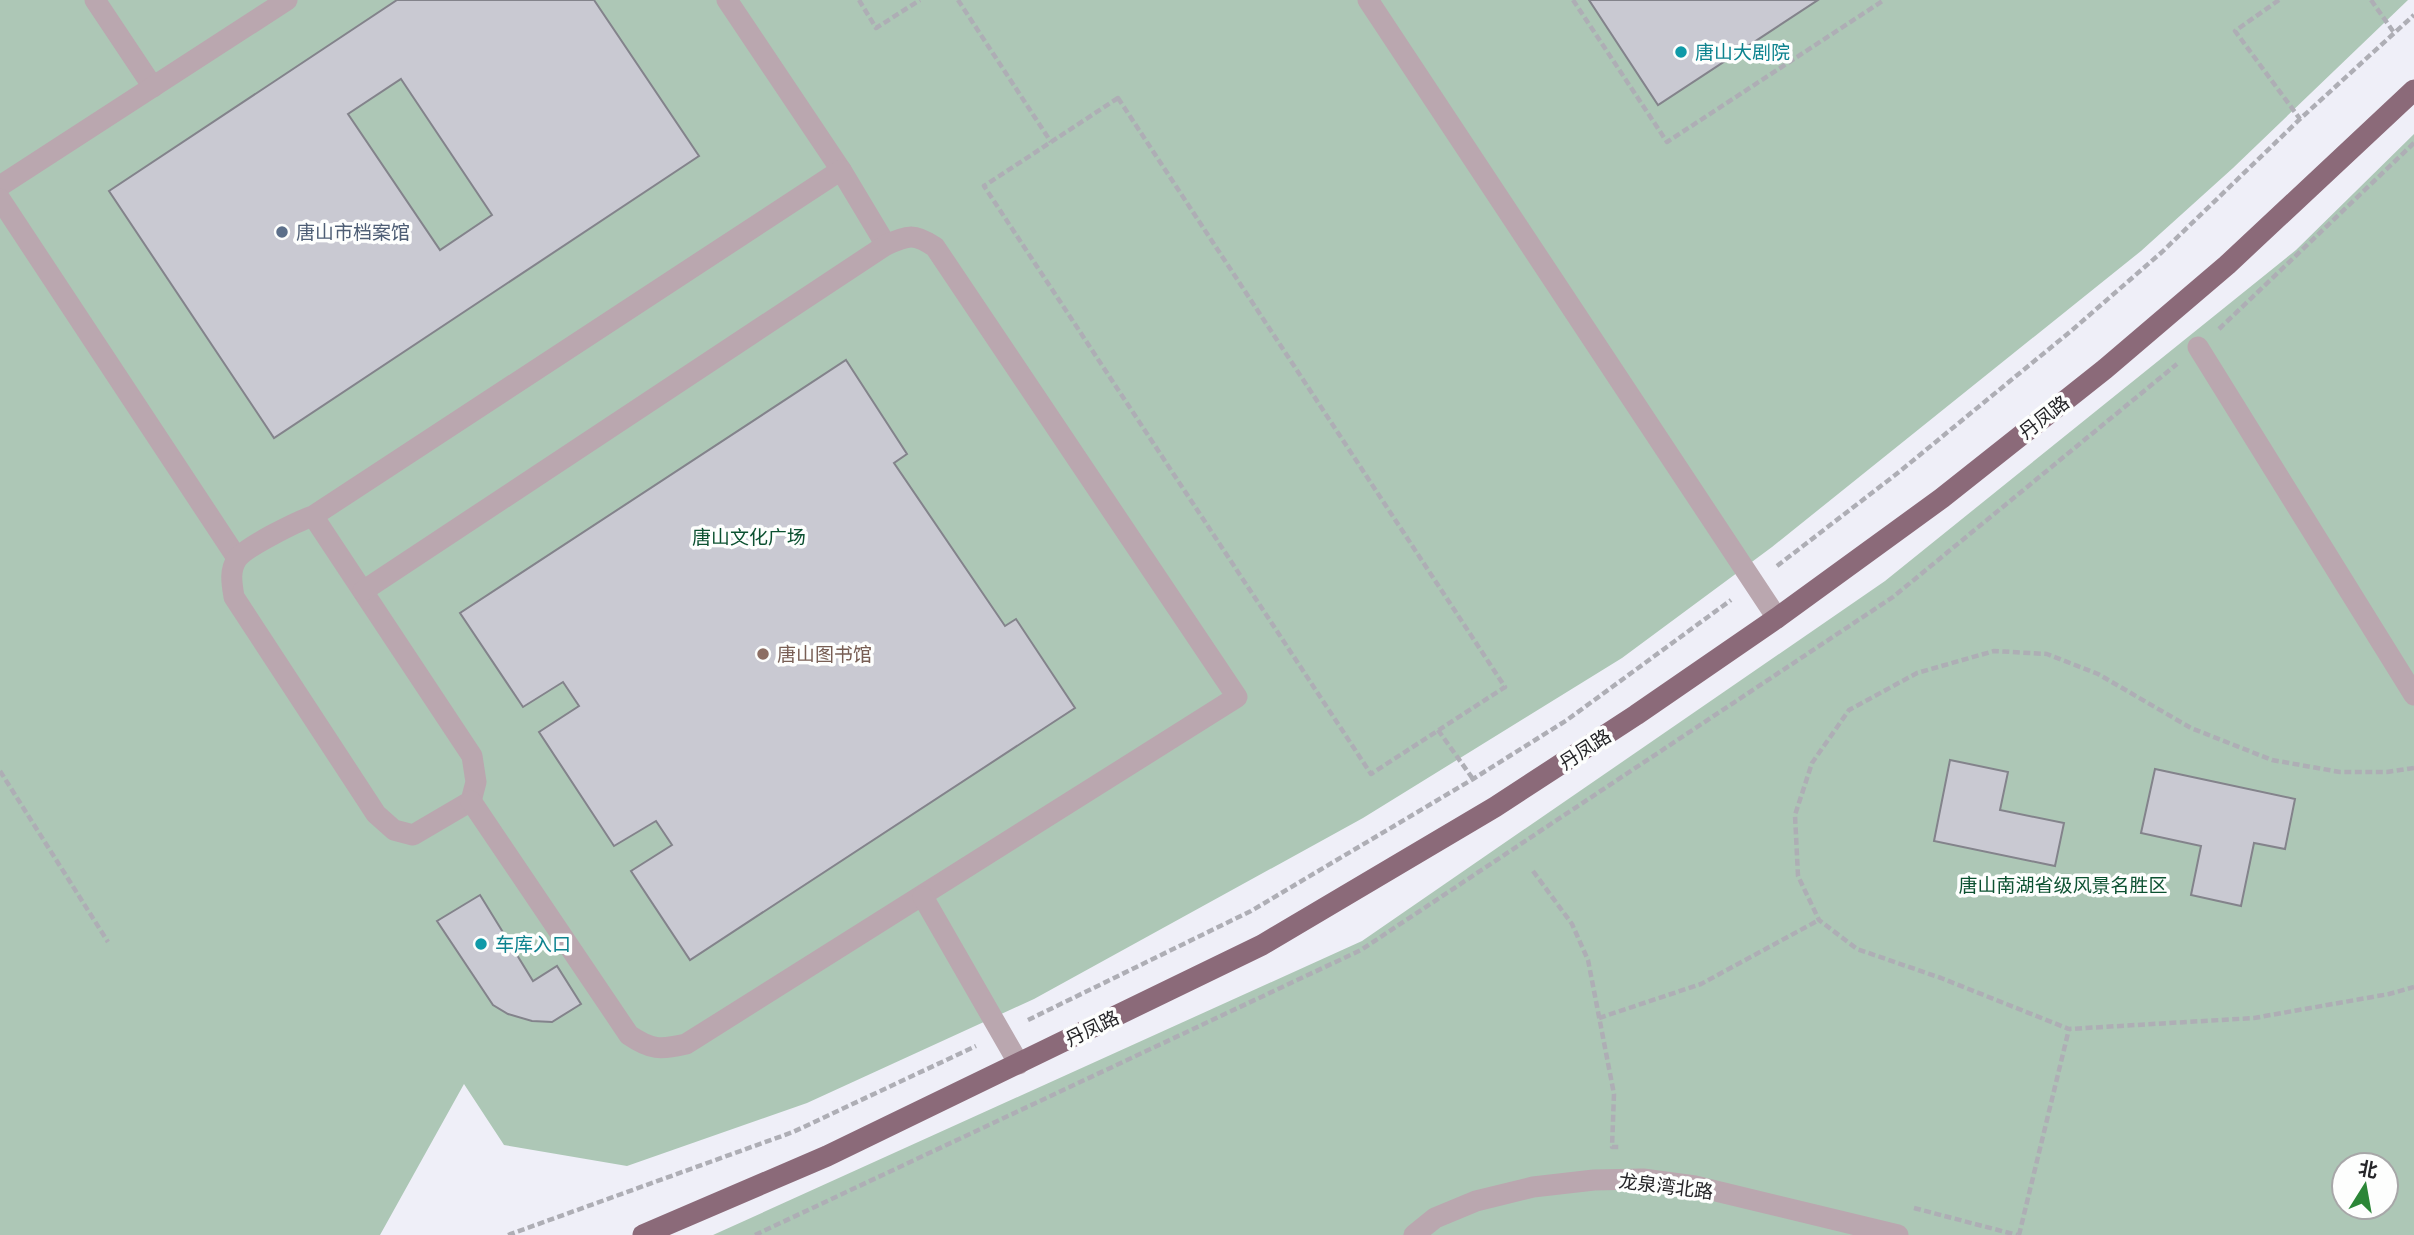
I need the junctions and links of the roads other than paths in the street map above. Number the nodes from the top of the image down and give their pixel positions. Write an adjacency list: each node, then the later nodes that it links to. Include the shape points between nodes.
1 (95, 0): 5 (street)
2 (286, 0): 5 (street)
3 (727, 0): 7 (street)
4 (1368, 0): 15 (street)
5 (153, 87): 8 (street)
6 (2414, 90): 15 (main road, 丹凤路, via 2227,265 2105,369 1942,498)
7 (841, 170): 10 (street); 12 (street)
8 (0, 186)
9 (0, 199): 13 (street)
10 (887, 245): 14 (street); 18 (street, via 919,237 934,247 1237,697)
11 (2198, 346): 16 (street)
12 (313, 516): 13 (street, via 289,524); 14 (street)
13 (237, 558): 17 (street, via 230,578 234,597 376,814 394,830 413,835)
14 (363, 591): 17 (street, via 472,756 476,782)
15 (1777, 618): 19 (main road, 丹凤路, via 1495,807 1298,923)
16 (2414, 695)
17 (471, 801): 18 (street, via 629,1035 647,1047 686,1044)
18 (923, 897): 19 (street)
19 (1019, 1064): 20 (main road, 丹凤路, via 827,1156)
20 (643, 1235)
21 (1414, 1235): 22 (street, 龙泉湾北路, via 1435,1218 1476,1201 1533,1187 1594,1180 1695,1186)
22 (1898, 1235)

